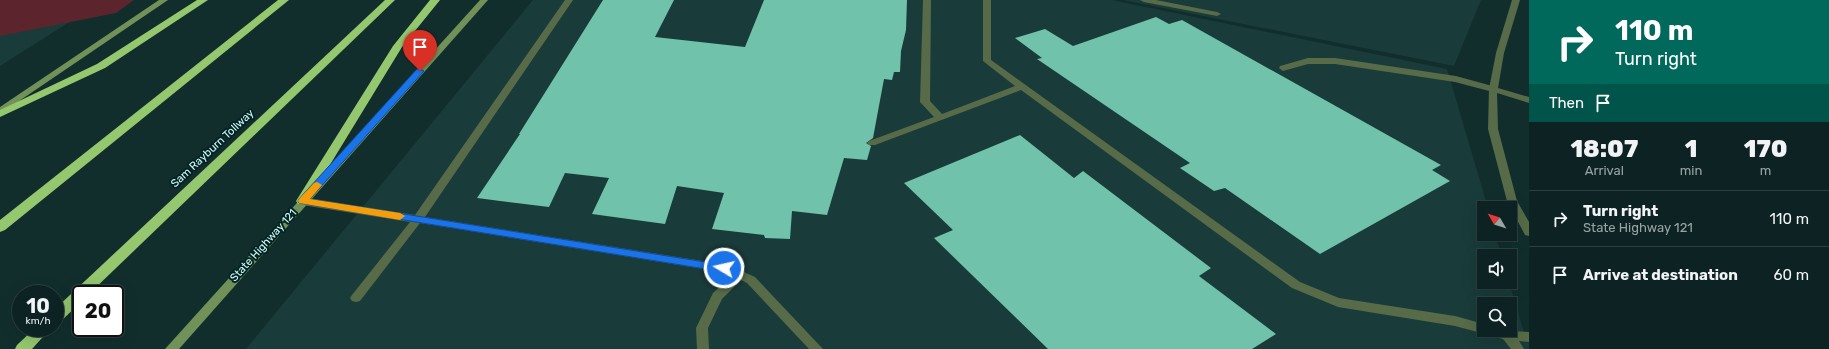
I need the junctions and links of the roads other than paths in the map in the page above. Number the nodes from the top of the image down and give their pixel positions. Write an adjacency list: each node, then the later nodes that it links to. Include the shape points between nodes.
1 (164, 0): 18 (main road)
2 (203, 0): 18 (highway, via 101,66)
3 (284, 0): 23 (highway)
4 (390, 0): 27 (highway, Sam Rayburn Tollway)
5 (435, 0): 21 (highway, via 398,46)
6 (484, 0): 21 (main road, State Highway 121)
7 (569, 0): 22 (street)
8 (927, 0): 19 (street, via 925,102)
9 (987, 0): 15 (street, via 987,61)
10 (1144, 0): 12 (street)
11 (1516, 0): 16 (street, via 1500,53)
12 (1179, 3): 13 (street)
13 (1217, 14)
14 (1282, 68): 16 (street, via 1308,61 1335,61 1456,79)
15 (1022, 86): 19 (street); 28 (street, via 1296,285 1338,302 1455,321)
16 (1493, 89): 17 (street); 24 (street, via 1493,128 1512,201)
17 (1529, 100)
18 (0, 113)
19 (940, 118): 20 (street)
20 (872, 143)
21 (302, 201): 22 (street); 34 (main road, State Highway 121)
22 (418, 219): 25 (street, via 724,268); 26 (street)
23 (0, 227)
24 (1529, 232)
25 (739, 274): 35 (street, via 717,296 702,328); 36 (street, via 751,280)
26 (356, 298)
27 (64, 309)
28 (1477, 327)
29 (1517, 336): 32 (street)
30 (35, 337): 33 (highway)
31 (1509, 337): 37 (street)
32 (1529, 337)
33 (22, 349)
34 (171, 349)
35 (703, 349)
36 (817, 349)
37 (1518, 349)

